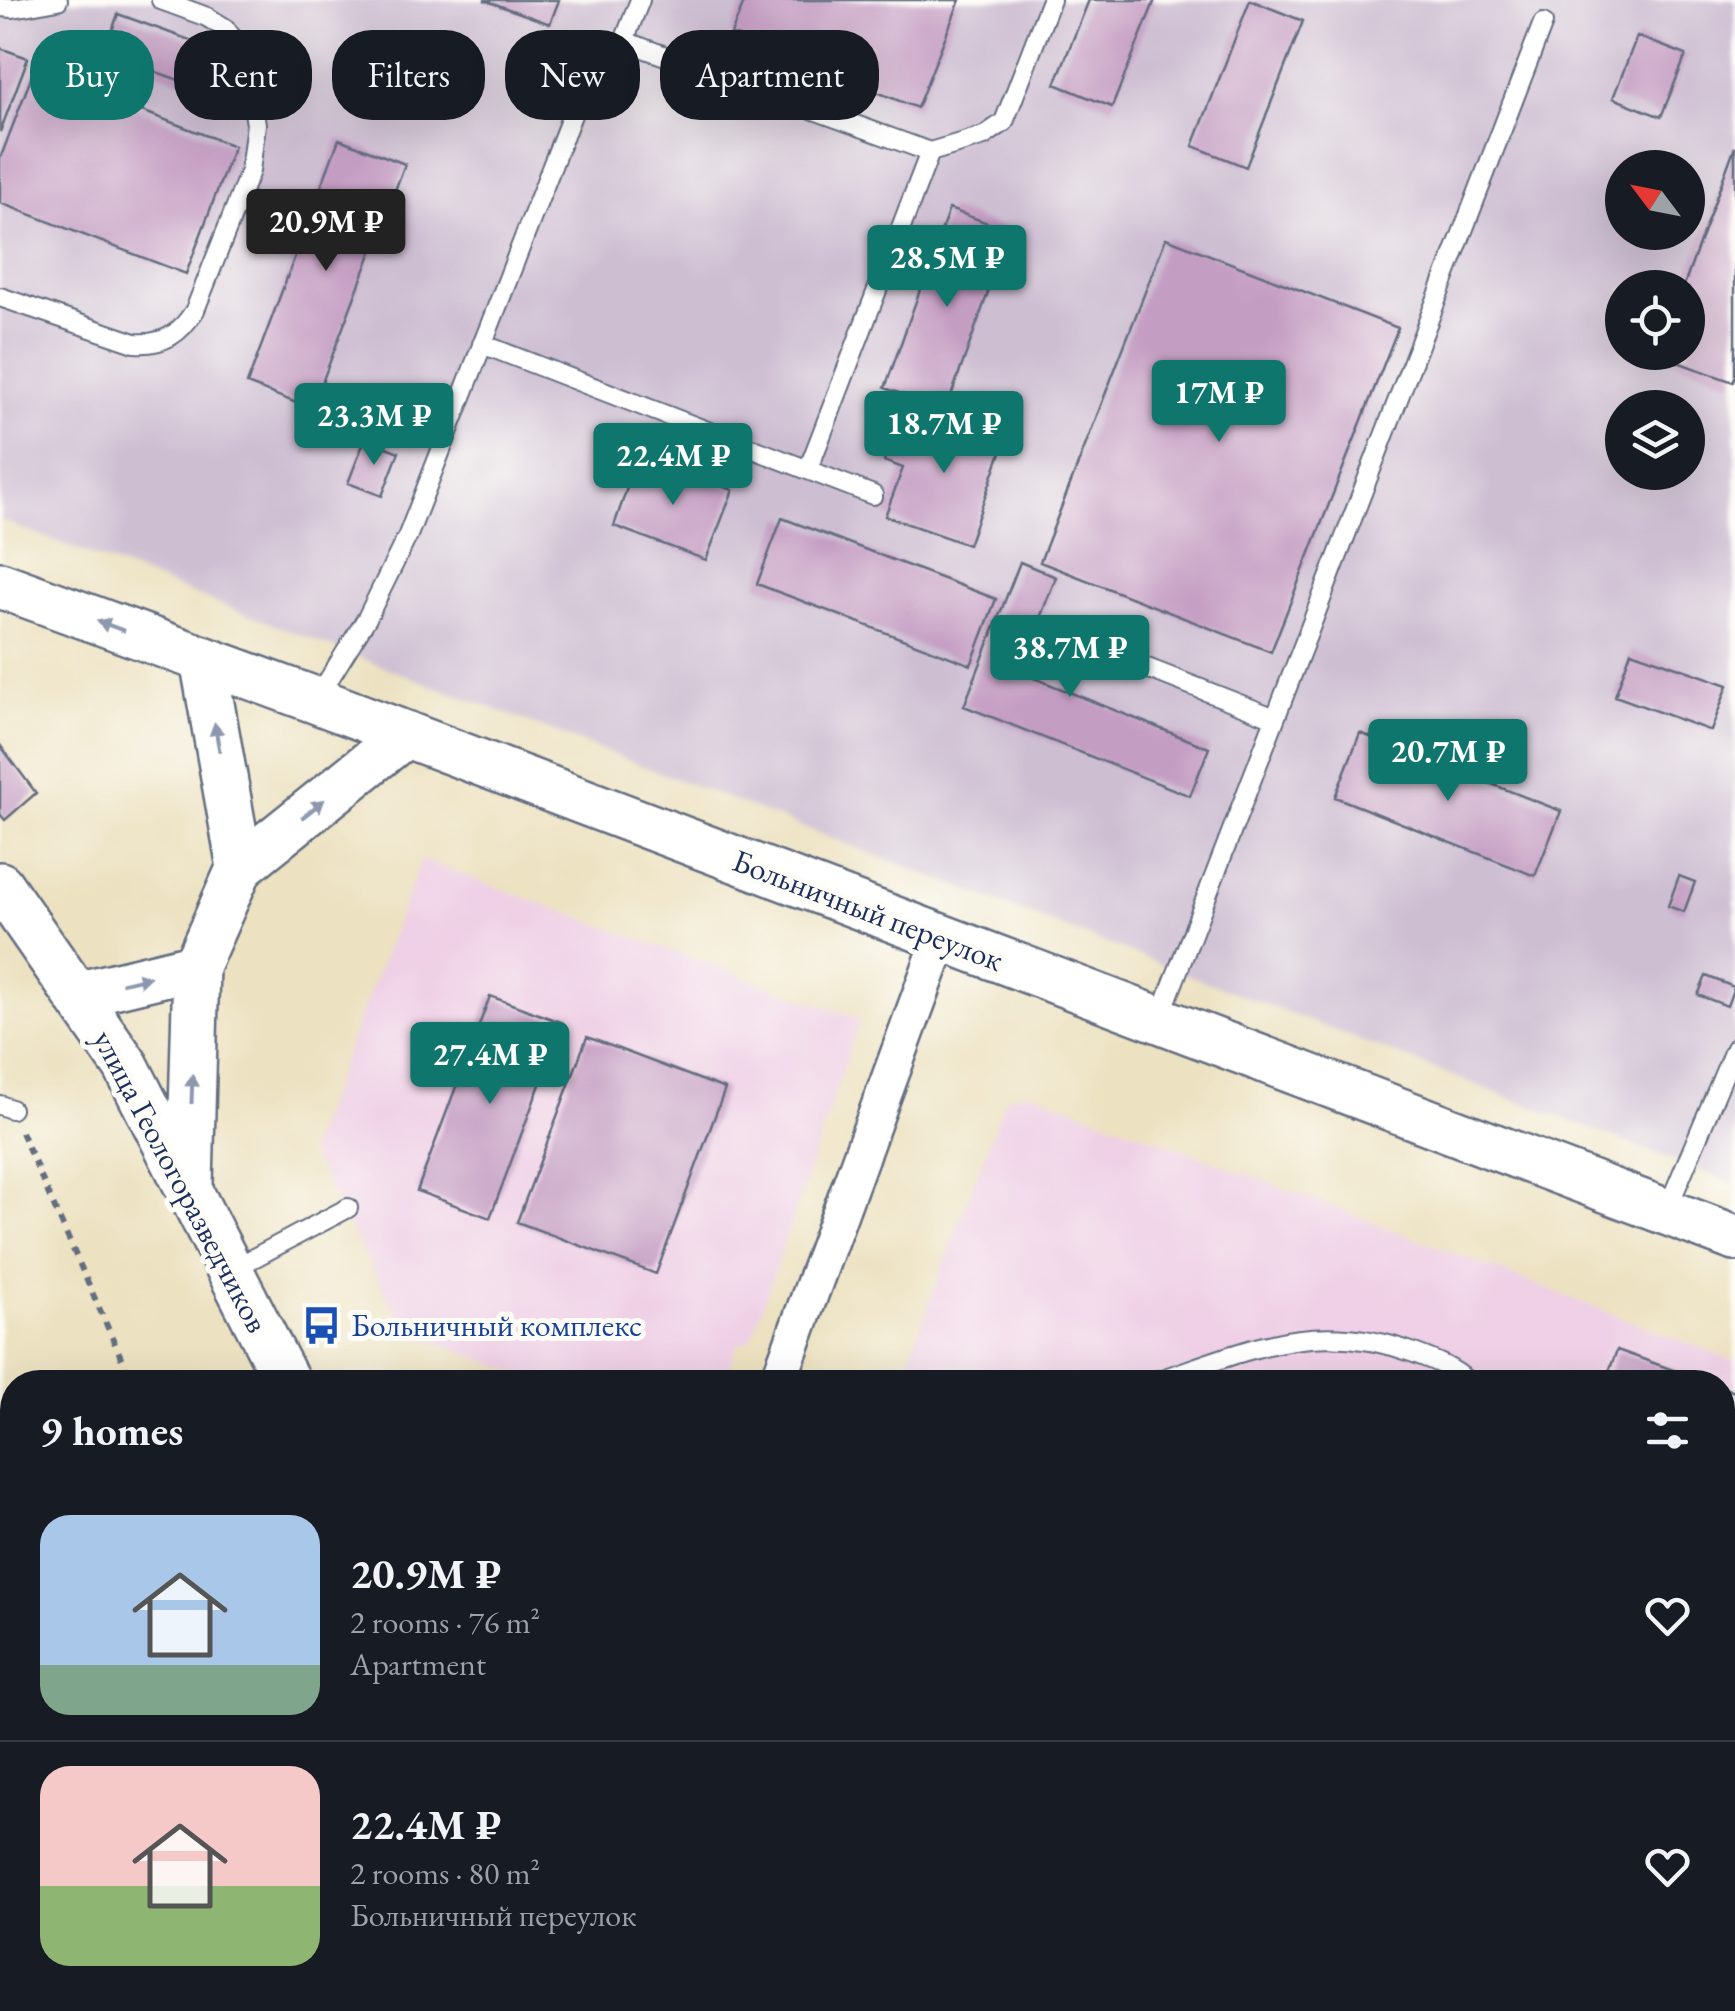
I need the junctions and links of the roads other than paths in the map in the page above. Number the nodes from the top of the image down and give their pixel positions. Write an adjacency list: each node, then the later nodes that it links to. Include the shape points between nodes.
1 (58, 0): 5 (lane)
2 (162, 0): 11 (lane, via 225,28 248,70 256,124 250,171 195,310 171,337 151,344)
3 (640, 0): 7 (lane)
4 (1052, 0): 10 (lane, via 1004,122 984,136)
5 (0, 7)
6 (1544, 23): 19 (lane)
7 (628, 30)
8 (640, 47): 10 (lane)
9 (569, 120): 12 (lane)
10 (930, 152): 13 (lane)
11 (0, 297)
12 (482, 344): 13 (lane); 18 (lane, via 408,535 367,618)
13 (808, 470): 14 (lane)
14 (873, 495)
15 (0, 585): 17 (street, Больничный переулок, one-way to 15)
16 (1060, 634): 19 (lane)
17 (203, 659): 18 (street, Больничный переулок); 21 (street, one-way to 17)
18 (315, 700): 20 (street, Больничный переулок)
19 (1276, 718): 26 (lane)
20 (406, 734): 21 (street, one-way to 20); 23 (street, Больничный переулок)
21 (240, 868): 24 (street)
22 (0, 885): 25 (street, улица Геологоразведчиков)
23 (942, 938): 26 (street, Больничный переулок); 34 (street)
24 (196, 966): 25 (street, one-way to 24); 28 (street, one-way to 24)
25 (76, 994): 28 (street, улица Геологоразведчиков, via 126,1066)
26 (1159, 1020): 30 (street, Больничный переулок)
27 (1735, 1048): 30 (lane)
28 (190, 1186): 32 (street, улица Геологоразведчиков)
29 (348, 1208): 32 (lane)
30 (1666, 1212): 31 (street, Больничный переулок)
31 (1735, 1238)
32 (231, 1270): 33 (street, улица Геологоразведчиков)
33 (274, 1370)
34 (782, 1370)
35 (1190, 1370): 36 (lane, via 1312,1335 1386,1343)
36 (1448, 1370)

